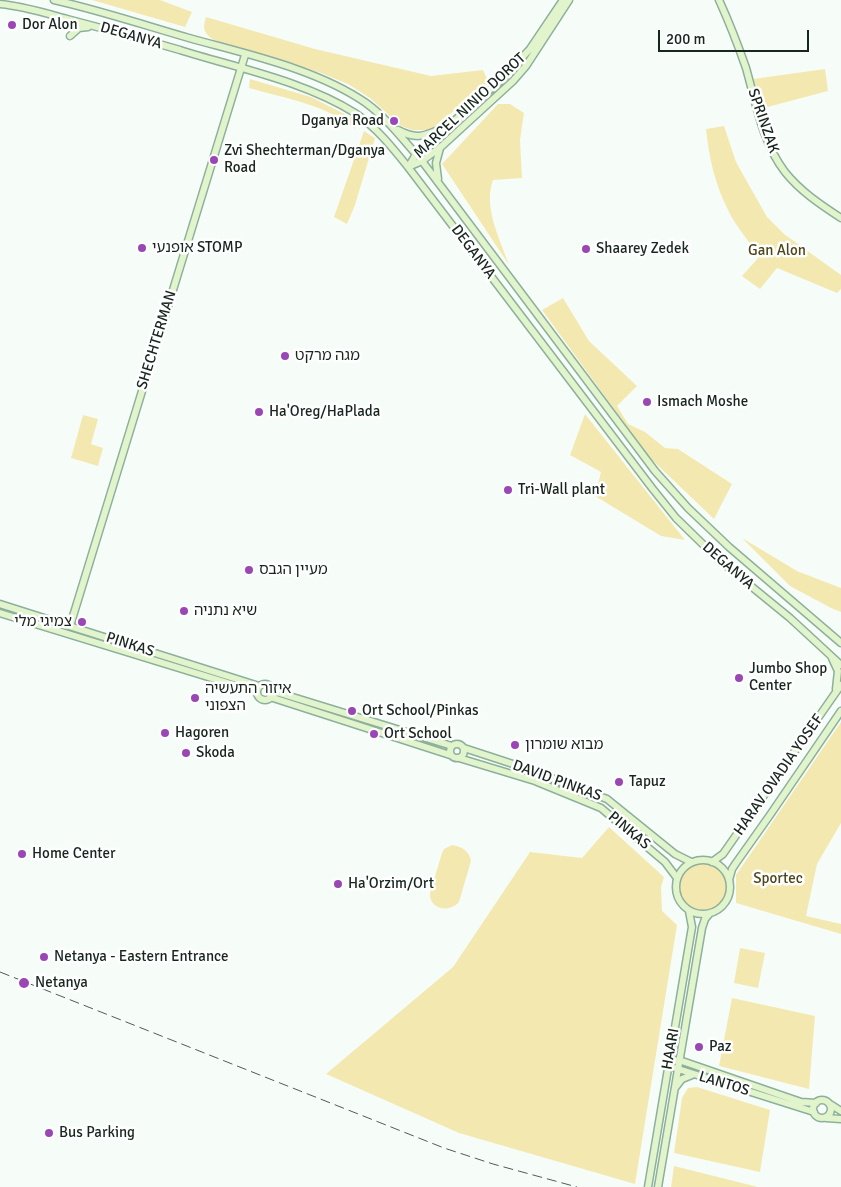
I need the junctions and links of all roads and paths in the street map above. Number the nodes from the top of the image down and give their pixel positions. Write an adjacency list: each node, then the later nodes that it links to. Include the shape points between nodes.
1 (54, 0): 8 (main road, DEGANYA)
2 (563, 0): 10 (main road, MARCEL NINIO DOROT, via 530,49 500,81)
3 (569, 0): 12 (main road, MARCEL NINIO DOROT, via 526,66)
4 (720, 0): 17 (main road, SPRINZAK, via 774,155 798,187)
5 (0, 4): 6 (main road, DEGANYA)
6 (98, 27): 7 (main road, via 79,28); 9 (main road, DEGANYA)
7 (70, 36)
8 (245, 55): 9 (main road, SHECHTERMAN); 11 (main road, DEGANYA, via 288,67 346,90)
9 (240, 68): 15 (main road, DEGANYA, via 314,93 354,113 387,141); 20 (main road, SHECHTERMAN)
10 (448, 126): 11 (main road, via 421,137); 13 (main road, MARCEL NINIO DOROT)
11 (394, 128): 13 (main road, DEGANYA)
12 (442, 146): 14 (main road, MARCEL NINIO DOROT); 16 (main road, via 435,171)
13 (416, 154): 14 (main road, DEGANYA); 15 (main road, MARCEL NINIO DOROT)
14 (422, 160): 15 (main road, MARCEL NINIO DOROT); 16 (main road, DEGANYA)
15 (408, 167): 22 (main road, DEGANYA, via 676,518 718,560)
16 (438, 183): 21 (main road, DEGANYA, via 655,471 729,547)
17 (841, 218)
18 (0, 604): 20 (main road, PINKAS)
19 (0, 613): 25 (main road, PINKAS)
20 (70, 626): 25 (main road, PINKAS)
21 (841, 643)
22 (830, 654): 23 (main road, DEGANYA); 27 (main road, via 838,671)
23 (841, 664)
24 (841, 685): 27 (main road, HARAV OVADIA YOSEF)
25 (258, 689): 26 (main road, via 263,684 268,685); 26 (main road, via 259,698 263,700)
26 (272, 694): 29 (main road); 31 (main road)
27 (835, 694): 34 (main road, HARAV OVADIA YOSEF, via 723,854)
28 (841, 711): 36 (main road, HARAV OVADIA YOSEF, via 732,869)
29 (452, 746): 30 (main road, via 458,743); 31 (main road)
30 (464, 748): 32 (main road); 33 (main road, DAVID PINKAS, via 607,799 675,854)
31 (450, 755): 32 (main road)
32 (459, 758): 35 (main road, PINKAS, via 535,781 601,808 664,862)
33 (692, 862): 34 (main road); 35 (main road)
34 (712, 862): 36 (main road, via 723,869)
35 (677, 878): 37 (main road, via 678,898)
36 (729, 880): 38 (main road, via 726,901)
37 (689, 910): 38 (main road); 41 (main road, HAARI, via 692,927)
38 (710, 913): 39 (main road, HAARI, via 702,928)
39 (681, 1046): 40 (main road, HAARI); 42 (main road, via 688,1059)
40 (679, 1060): 41 (main road); 42 (main road, LANTOS); 43 (main road, HAARI)
41 (669, 1062): 43 (main road, LANTOS); 52 (main road, HAARI)
42 (698, 1067): 46 (main road, LANTOS, via 801,1102)
43 (677, 1069): 44 (main road, LANTOS); 45 (main road, HAARI)
44 (694, 1074): 45 (main road, via 682,1078); 48 (main road, LANTOS)
45 (674, 1089): 53 (main road, HAARI)
46 (816, 1103): 47 (main road, via 823,1100); 48 (main road)
47 (830, 1104): 49 (main road); 50 (main road, via 831,1112)
48 (814, 1112): 50 (main road, via 819,1118)
49 (841, 1112)
50 (825, 1118): 51 (main road)
51 (841, 1119)
52 (648, 1187)
53 (658, 1187)

